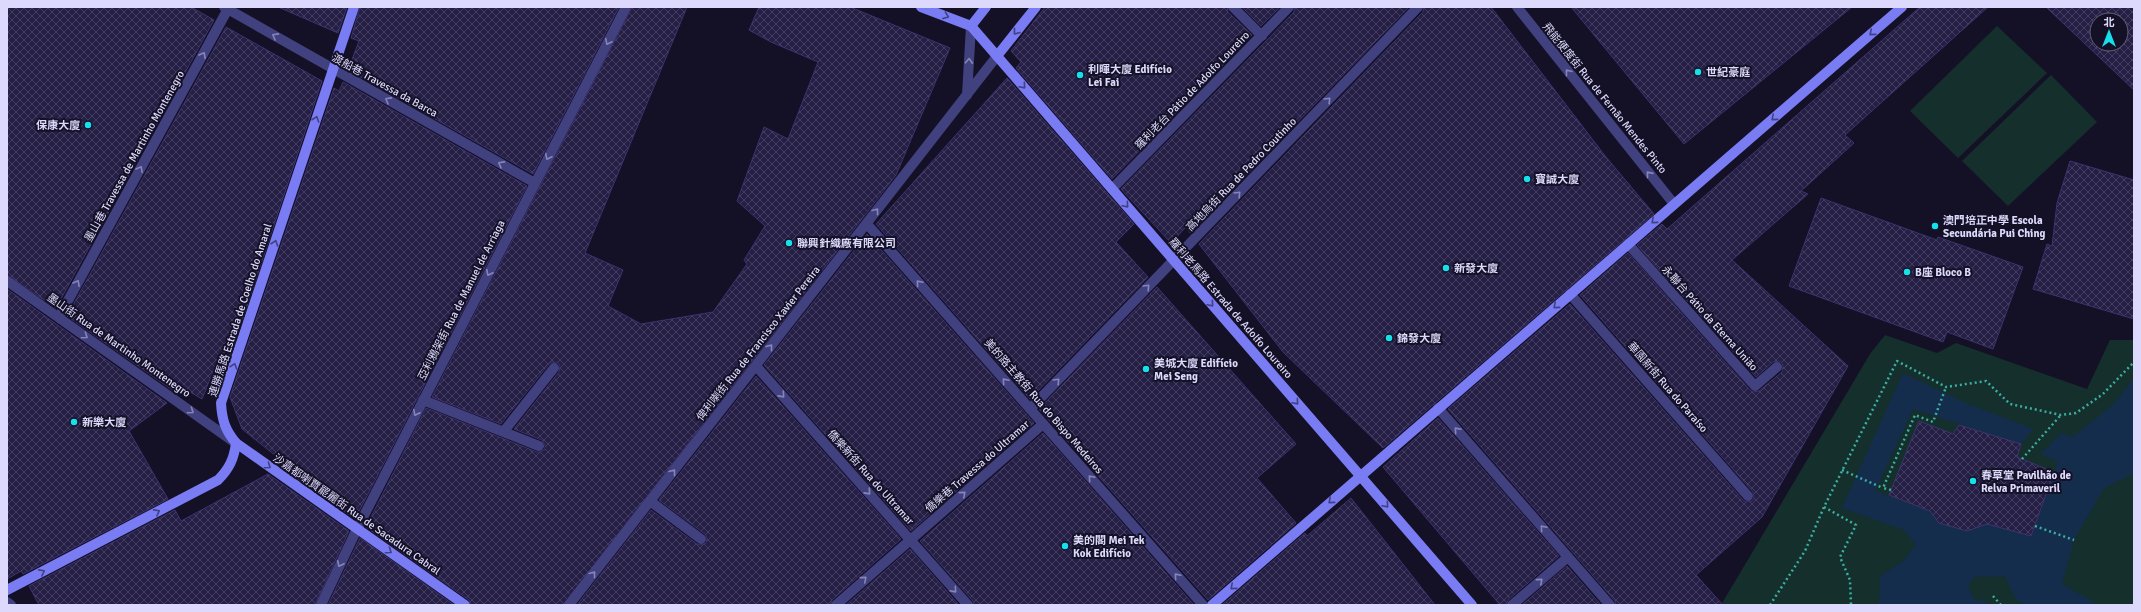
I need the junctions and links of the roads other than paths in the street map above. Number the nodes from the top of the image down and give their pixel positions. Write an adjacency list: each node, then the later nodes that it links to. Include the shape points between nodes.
1 (354, 7): 15 (street, 連勝馬路 Estrada de Coelho do Amaral)
2 (626, 7): 17 (street, 亞利鴉架街 Rua de Manuel de Arriaga, one-way to 17)
3 (921, 7): 12 (street, one-way to 12)
4 (986, 7): 12 (street)
5 (1036, 7): 14 (street, 俾利喇街 Rua de Francisco Xavier Pereira, one-way to 14)
6 (1232, 7): 13 (street)
7 (1289, 7): 13 (street, 羅利老台 Pátio de Adolfo Loureiro)
8 (1418, 7): 22 (street, 高地烏街 Rua de Pedro Coutinho, one-way to 8)
9 (1517, 7): 19 (street, 飛能便度街 Rua de Fernão Mendes Pinto, one-way to 9)
10 (1902, 7): 19 (street, one-way to 19)
11 (227, 8): 15 (street, 渡船巷 Travessa da Barca, one-way to 11); 25 (street, 墨山巷 Travessa de Martinho Montenegro, one-way to 11)
12 (971, 26): 14 (street, 羅利老馬路 Estrada de Adolfo Loureiro); 16 (street, one-way to 12)
13 (1262, 36): 18 (street, 羅利老台 Pátio de Adolfo Loureiro)
14 (997, 56): 16 (street, 俾利喇街 Rua de Francisco Xavier Pereira); 18 (street, 羅利老馬路 Estrada de Adolfo Loureiro, one-way to 18)
15 (333, 69): 17 (street, 渡船巷 Travessa da Barca, one-way to 15); 34 (street, 連勝馬路 Estrada de Coelho do Amaral, one-way to 15, via 227,432 222,418 221,403)
16 (967, 96): 20 (street, 俾利喇街 Rua de Francisco Xavier Pereira, one-way to 16)
17 (535, 183): 29 (street, 亞利鴉架街 Rua de Manuel de Arriaga, one-way to 29)
18 (1112, 190): 22 (street, 羅利老馬路 Estrada de Adolfo Loureiro, one-way to 22)
19 (1674, 204): 21 (street, one-way to 21)
20 (866, 224): 26 (street, 俾利喇街 Rua de Francisco Xavier Pereira, one-way to 20); 31 (street, 美的路主教街 Rua do Bispo Medeiros, one-way to 20)
21 (1628, 244): 24 (street); 27 (street, 永聯台 Pátio da Eterna União, via 1755,386)
22 (1174, 260): 31 (street, 高地烏街 Rua de Pedro Coutinho, one-way to 22); 36 (street, 羅利老馬路 Estrada de Adolfo Loureiro, one-way to 36)
23 (7, 281): 25 (street, 墨山街 Rua de Martinho Montenegro)
24 (1570, 294): 30 (street, one-way to 30); 37 (street, 華園新街 Rua do Paraíso)
25 (58, 317): 34 (street, 墨山街 Rua de Martinho Montenegro, one-way to 34)
26 (756, 366): 38 (street, 俾利喇街 Rua de Francisco Xavier Pereira, one-way to 26); 41 (street, 僑樂新街 Rua do Ultramar, one-way to 41)
27 (1777, 367)
28 (554, 368): 33 (street)
29 (423, 400): 33 (street); 39 (street, 亞利鴉架街 Rua de Manuel de Arriaga, one-way to 39)
30 (1438, 408): 36 (street); 42 (street, one-way to 30)
31 (1030, 409): 32 (street, 美的路主教街 Rua do Bispo Medeiros)
32 (1043, 424): 41 (street, 僑樂巷 Travessa do Ultramar, one-way to 32); 51 (street, 美的路主教街 Rua do Bispo Medeiros, one-way to 32)
33 (504, 431): 35 (street)
34 (236, 443): 39 (street, 沙嘉都喇賈罷麗街 Rua de Sacadura Cabral, one-way to 39); 43 (street, one-way to 34, via 218,480 228,470 234,457)
35 (539, 446)
36 (1360, 476): 52 (street, one-way to 52); 53 (street, 羅利老馬路 Estrada de Adolfo Loureiro, one-way to 53)
37 (1748, 496)
38 (650, 501): 40 (street); 48 (street, 俾利喇街 Rua de Francisco Xavier Pereira, one-way to 38)
39 (357, 528): 46 (street, 亞利鴉架街 Rua de Manuel de Arriaga, one-way to 46); 47 (street, 沙嘉都喇賈罷麗街 Rua de Sacadura Cabral, one-way to 47)
40 (701, 539)
41 (910, 539): 49 (street, 僑樂巷 Travessa do Ultramar, one-way to 41); 50 (street, 僑樂新街 Rua do Ultramar, one-way to 50)
42 (1568, 557): 54 (street, one-way to 42); 55 (street)
43 (7, 590)
44 (7, 602): 45 (street)
45 (11, 605)
46 (321, 605)
47 (465, 605)
48 (569, 605)
49 (836, 605)
50 (968, 605)
51 (1203, 605)
52 (1212, 605)
53 (1472, 605)
54 (1512, 605)
55 (1610, 605)

